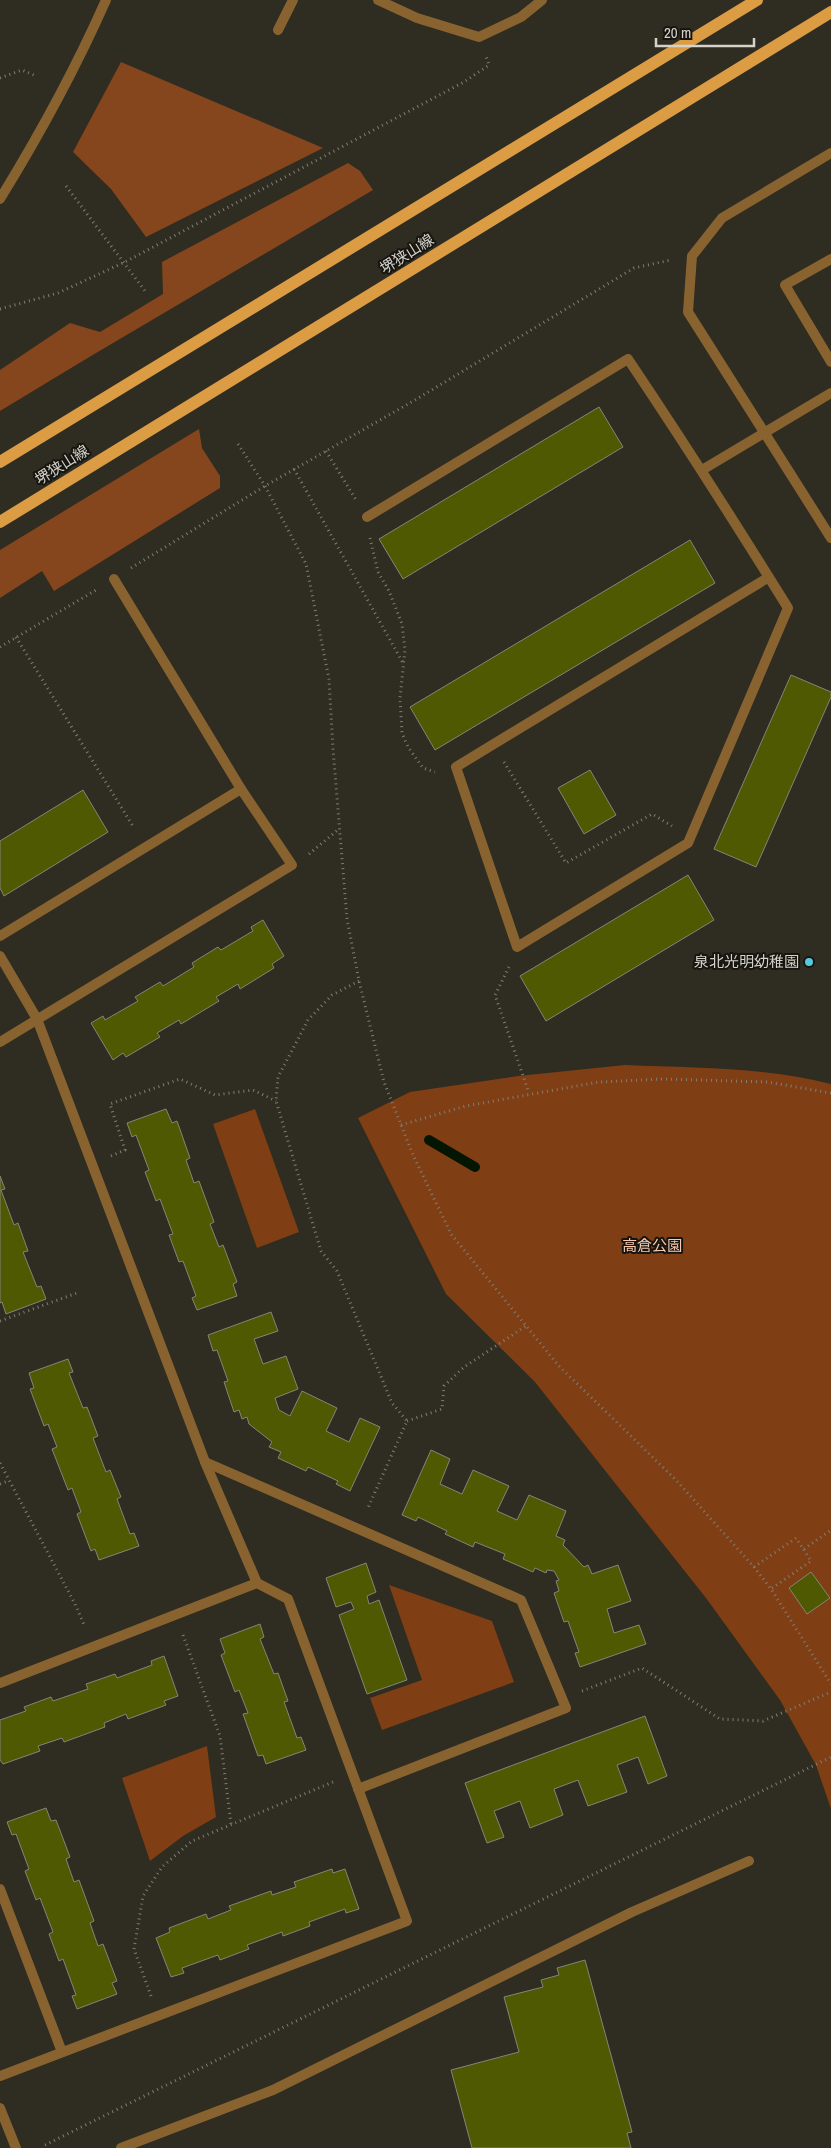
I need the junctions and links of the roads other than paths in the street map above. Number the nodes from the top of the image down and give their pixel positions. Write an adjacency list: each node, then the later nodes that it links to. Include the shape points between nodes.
1 (106, 0): 9 (street, via 76,66)
2 (293, 0): 7 (street)
3 (378, 0): 4 (street, via 417,18 479,36 521,17)
4 (542, 0)
5 (757, 0): 14 (main road)
6 (831, 12): 17 (main road, 堺狭山線)
7 (278, 30)
8 (831, 154): 13 (street, via 722,218 692,256 688,312)
9 (0, 199)
10 (831, 259): 11 (street, via 785,286)
11 (831, 362)
12 (831, 393): 13 (street)
13 (764, 433): 15 (street); 18 (street)
14 (0, 462)
15 (702, 470): 16 (street, via 628,358); 19 (street)
16 (367, 517)
17 (0, 522)
18 (831, 538)
19 (769, 578): 19 (street, via 456,767 517,947 688,843 788,608)
20 (114, 579): 21 (street)
21 (241, 789): 22 (street); 24 (street, via 292,865)
22 (0, 936)
23 (0, 956): 24 (street)
24 (37, 1019): 25 (street); 26 (street)
25 (0, 1042)
26 (205, 1462): 27 (street); 29 (street, via 521,1600 566,1708)
27 (258, 1583): 28 (street); 29 (street, via 288,1599)
28 (0, 1683)
29 (358, 1789): 32 (street, via 407,1921)
30 (749, 1861): 36 (street, via 632,1912 273,2090)
31 (0, 1889): 32 (street)
32 (62, 2052): 33 (street)
33 (0, 2076)
34 (0, 2108): 35 (street)
35 (16, 2148)
36 (121, 2148)

